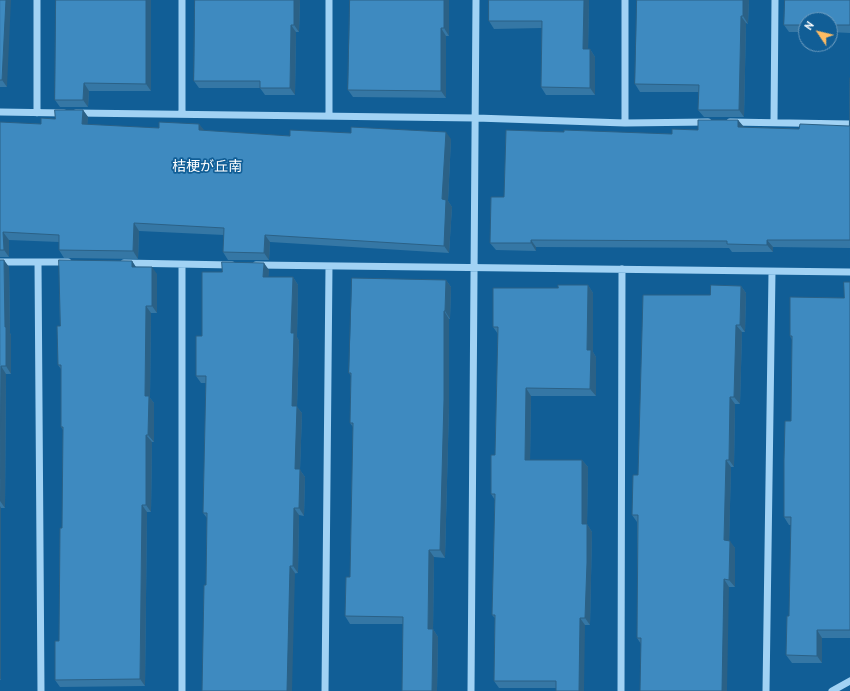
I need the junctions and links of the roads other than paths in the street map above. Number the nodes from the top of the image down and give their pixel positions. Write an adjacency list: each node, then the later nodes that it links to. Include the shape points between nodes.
1 (37, 0): 8 (street)
2 (182, 0): 9 (street)
3 (329, 0): 10 (street)
4 (476, 0): 11 (street)
5 (625, 0): 13 (street)
6 (775, 0): 12 (street)
7 (0, 112): 8 (street)
8 (37, 113): 9 (street)
9 (182, 113): 10 (street)
10 (329, 116): 11 (street)
11 (476, 118): 13 (street); 23 (street)
12 (774, 122): 13 (street); 14 (street)
13 (625, 123)
14 (850, 124)
15 (0, 262): 16 (street)
16 (38, 262): 17 (street); 28 (street)
17 (76, 262)
18 (114, 263): 19 (street)
19 (182, 265): 20 (street); 29 (street)
20 (236, 265)
21 (252, 265): 22 (street)
22 (329, 266): 23 (street); 30 (street)
23 (474, 268): 24 (street); 31 (street)
24 (622, 269): 25 (street); 32 (street)
25 (772, 272): 26 (street); 33 (street)
26 (850, 272)
27 (850, 681): 34 (street)
28 (41, 691)
29 (182, 691)
30 (325, 691)
31 (471, 691)
32 (621, 691)
33 (766, 691)
34 (832, 691)

